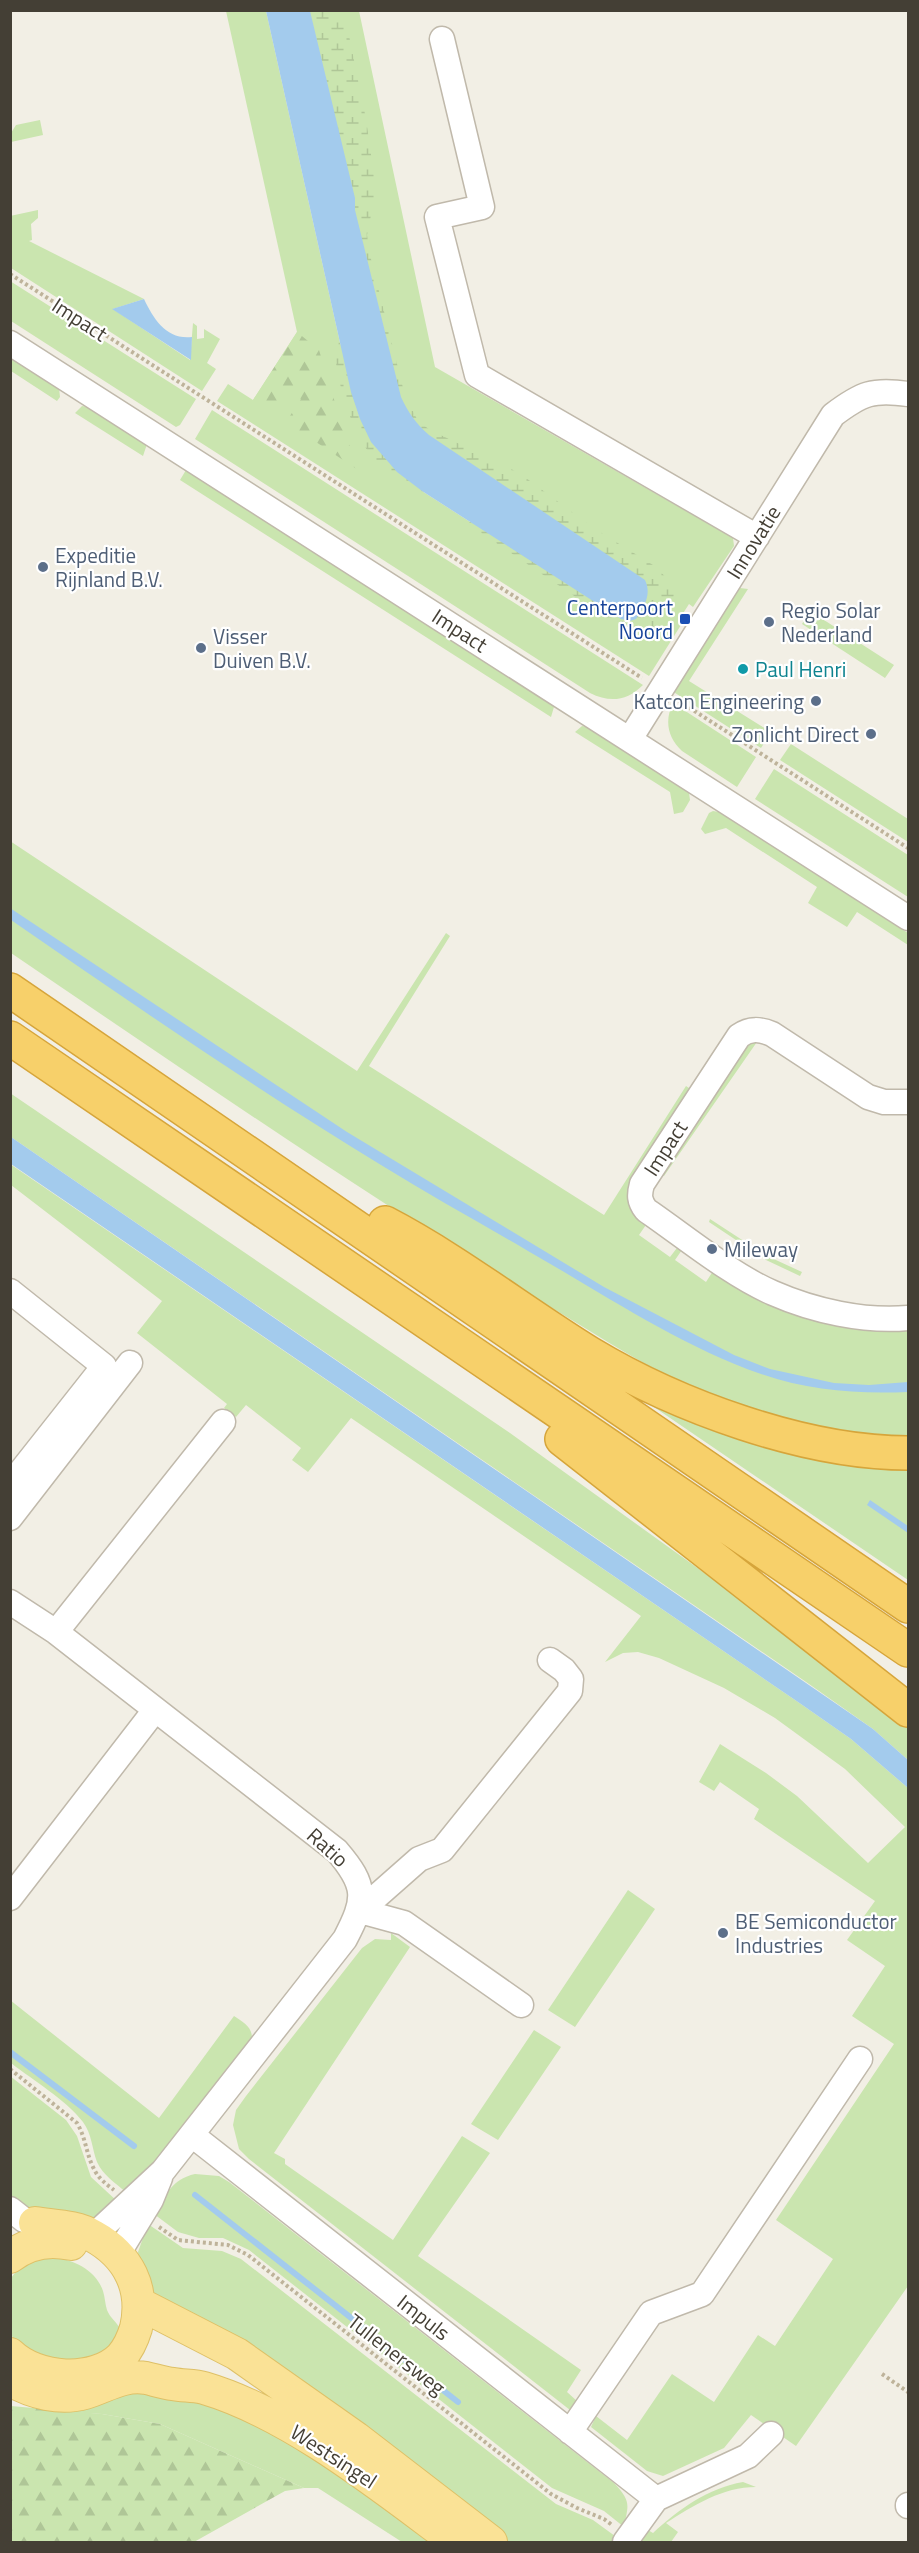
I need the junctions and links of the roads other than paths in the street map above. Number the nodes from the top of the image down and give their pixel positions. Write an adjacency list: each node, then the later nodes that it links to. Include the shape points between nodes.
1 (442, 39): 4 (street, via 482,207 437,217 477,375)
2 (10, 343): 5 (street, Impact)
3 (909, 394): 4 (street, Innovatie, via 884,391 857,398 833,415)
4 (757, 537): 5 (street, Innovatie)
5 (630, 739): 6 (street, Impact)
6 (909, 918)
7 (10, 990): 10 (highway)
8 (10, 1038): 11 (highway)
9 (909, 1102): 13 (street, Impact, via 884,1102 868,1097 772,1034 746,1030 639,1193 646,1210 772,1293 831,1311)
10 (222, 1136): 16 (highway, via 397,1229 591,1353 658,1389 744,1423 818,1443); 20 (highway)
11 (317, 1248): 22 (highway); 25 (highway)
12 (10, 1291): 17 (street, via 104,1366)
13 (909, 1318)
14 (130, 1363): 18 (street)
15 (223, 1422): 21 (street)
16 (909, 1453)
17 (10, 1485)
18 (10, 1518)
19 (10, 1602): 21 (street, Ratio)
20 (909, 1606)
21 (56, 1632): 24 (street, Ratio)
22 (909, 1650)
23 (550, 1660): 27 (street, via 571,1679 570,1691 441,1850 419,1859)
24 (156, 1710): 26 (street); 27 (street, Ratio, via 336,1851 353,1869 360,1889)
25 (909, 1710)
26 (10, 1898)
27 (360, 1911): 28 (street, via 404,1923); 30 (street, via 345,1939)
28 (521, 2005)
29 (860, 2059): 41 (street, via 702,2295 651,2313)
30 (192, 2135): 31 (street); 41 (street, Impuls)
31 (135, 2208): 33 (street); 34 (street)
32 (23, 2216): 33 (main road, via 75,2229)
33 (84, 2241): 34 (main road); 35 (main road, via 29,2244); 36 (main road, via 111,2272 128,2312)
34 (118, 2254): 36 (main road, via 136,2286)
35 (10, 2257)
36 (139, 2312): 38 (main road, via 134,2337); 46 (main road, Westsingel, via 237,2354 356,2438)
37 (10, 2354): 38 (main road, via 30,2368 67,2375 86,2374)
38 (121, 2357): 40 (main road, Westsingel, via 152,2361 182,2372)
39 (10, 2380): 40 (main road, Westsingel, via 26,2389 64,2396 132,2378)
40 (202, 2387): 45 (main road, Westsingel, via 296,2430)
41 (570, 2432): 43 (street, Impuls)
42 (771, 2434): 43 (street, via 740,2461)
43 (656, 2499): 44 (street)
44 (627, 2540)
45 (456, 2542)
46 (491, 2542)

